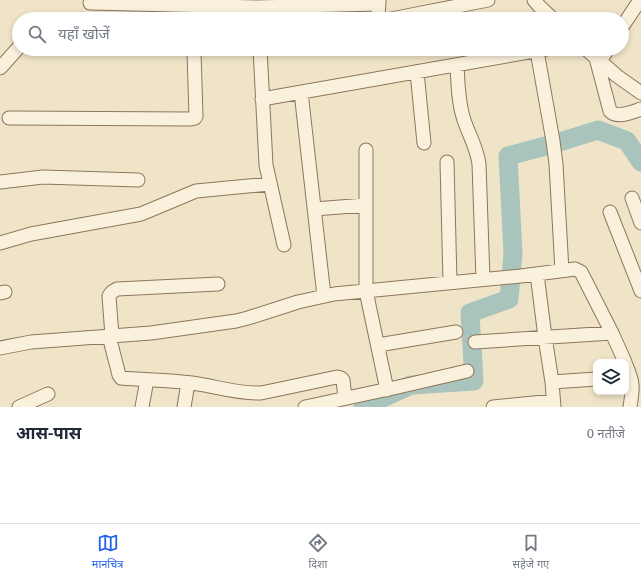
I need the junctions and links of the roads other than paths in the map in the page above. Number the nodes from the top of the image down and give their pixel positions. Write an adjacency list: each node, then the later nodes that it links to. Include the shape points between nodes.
1 (488, 0): 9 (street)
2 (534, 0): 10 (street)
3 (640, 0): 11 (street)
4 (139, 2): 6 (street); 7 (street)
5 (379, 2): 7 (street); 8 (street)
6 (90, 3)
7 (257, 9)
8 (378, 12)
9 (427, 12)
10 (545, 12)
11 (629, 16)
12 (12, 55): 21 (street)
13 (194, 56): 27 (street, via 195,118)
14 (260, 56): 25 (street)
15 (507, 56): 20 (street)
16 (542, 56): 41 (street, via 556,164)
17 (594, 56): 19 (street)
18 (601, 56): 19 (street)
19 (598, 59): 24 (street); 26 (street, via 613,115)
20 (457, 65): 22 (street); 44 (street, via 461,108 479,164)
21 (0, 68)
22 (418, 72): 23 (street); 28 (street)
23 (301, 92): 25 (street); 36 (street)
24 (641, 93)
25 (262, 99): 33 (street, via 266,165)
26 (641, 110)
27 (9, 118)
28 (424, 143)
29 (366, 150): 35 (street)
30 (447, 162): 45 (street)
31 (138, 180): 32 (street, via 43,177)
32 (0, 182)
33 (270, 184): 39 (street, via 196,192 141,214 31,234); 40 (street)
34 (632, 198): 38 (street)
35 (366, 205): 36 (street); 47 (street)
36 (314, 209): 49 (street)
37 (610, 212): 42 (street)
38 (641, 223)
39 (0, 243)
40 (284, 245)
41 (562, 271): 43 (street); 51 (street, via 575,269 581,272)
42 (638, 271): 48 (street)
43 (537, 274): 44 (street); 53 (street)
44 (483, 279): 45 (street)
45 (450, 282): 47 (street)
46 (218, 284): 52 (street, via 114,290 109,296)
47 (366, 291): 49 (street); 55 (street)
48 (641, 291)
49 (324, 296): 52 (street, via 236,321)
50 (456, 332): 55 (street)
51 (612, 333): 53 (street); 57 (street)
52 (110, 336): 56 (street, via 31,342); 61 (street, via 121,378)
53 (544, 337): 54 (street); 62 (street)
54 (475, 342)
55 (378, 345): 64 (street)
56 (0, 348)
57 (623, 359)
58 (467, 371): 64 (street)
59 (629, 376): 73 (street, via 633,390)
60 (593, 378): 62 (street)
61 (147, 380): 63 (street); 69 (street)
62 (552, 382): 67 (street)
63 (188, 383): 66 (street, via 239,392 262,393 337,377 342,380); 70 (street)
64 (386, 390): 66 (street)
65 (48, 394): 68 (street)
66 (345, 398): 71 (street)
67 (554, 404): 72 (street)
68 (19, 407)
69 (142, 407)
70 (184, 407)
71 (305, 407)
72 (493, 407)
73 (630, 407)

